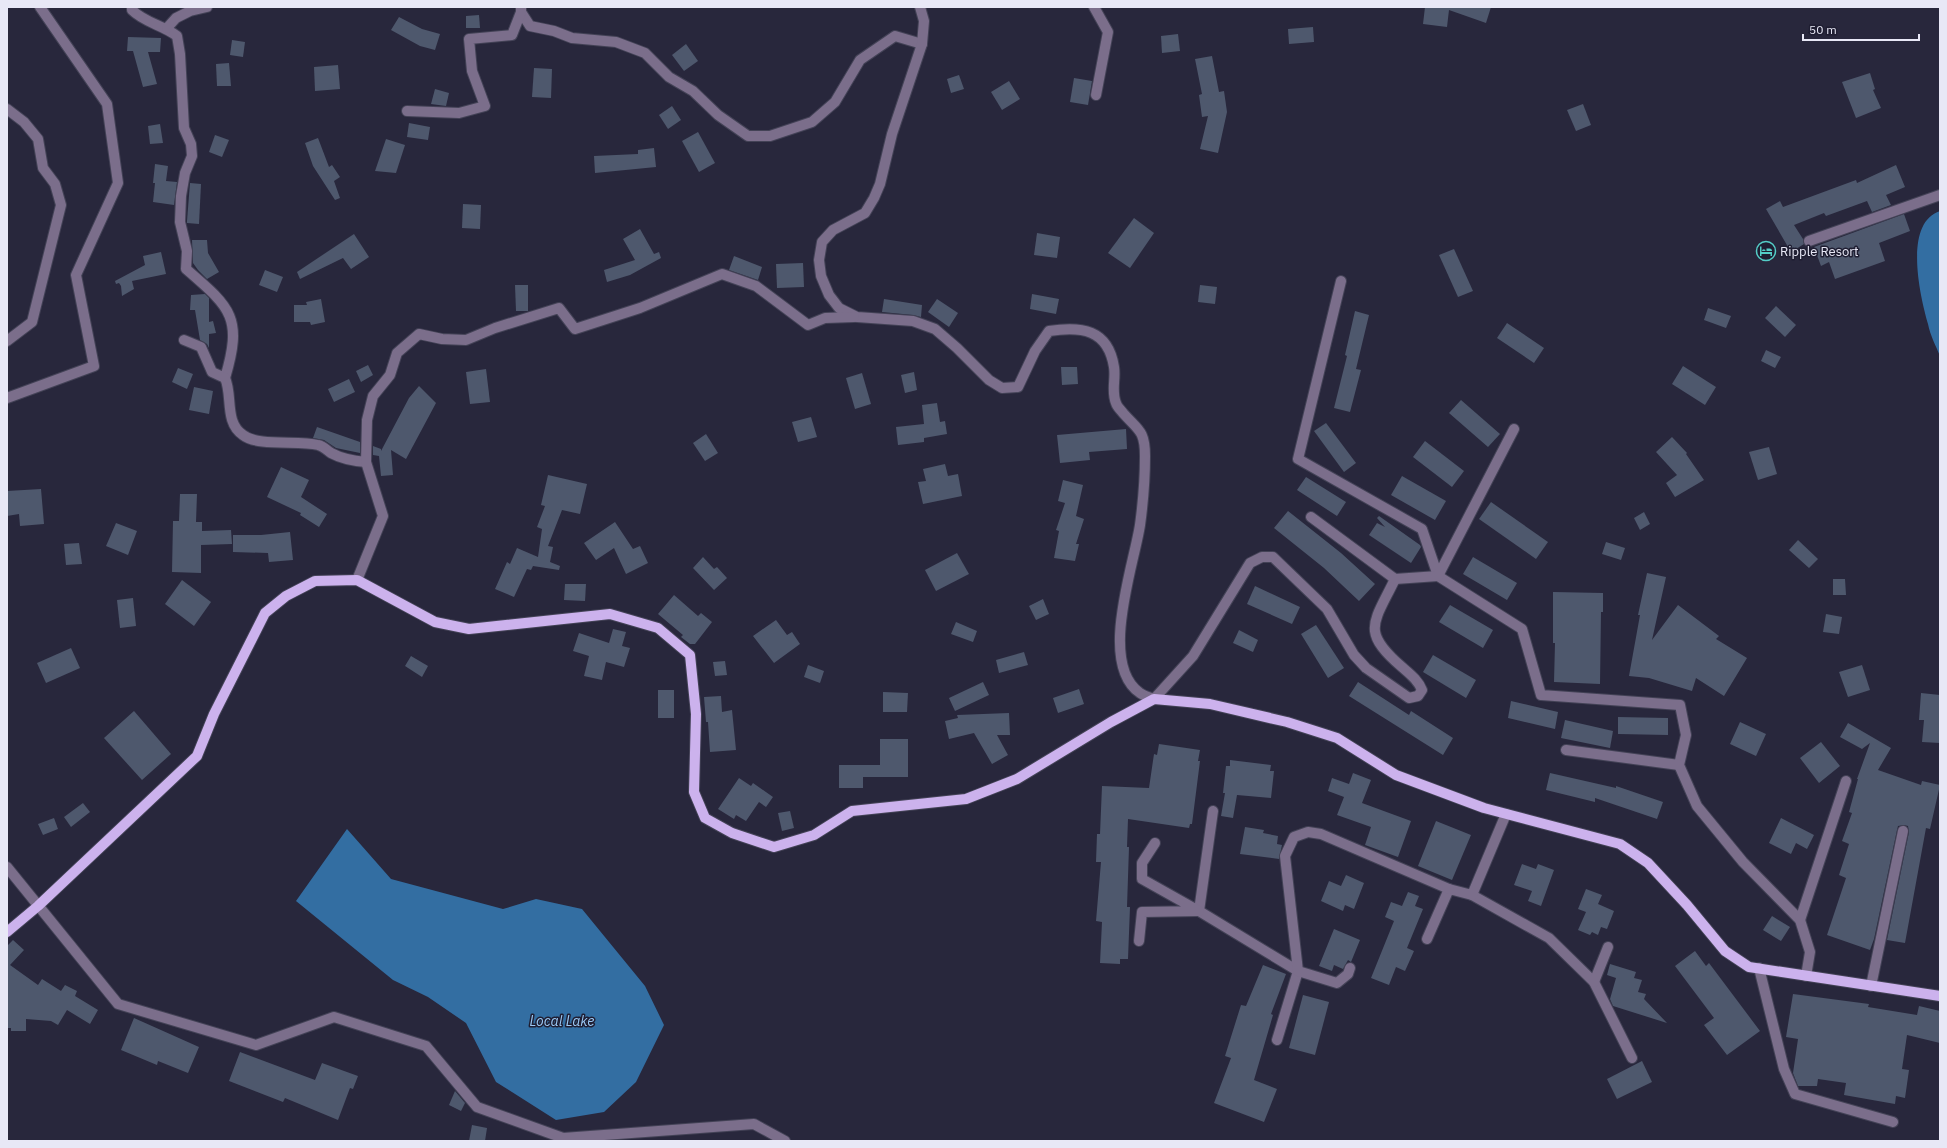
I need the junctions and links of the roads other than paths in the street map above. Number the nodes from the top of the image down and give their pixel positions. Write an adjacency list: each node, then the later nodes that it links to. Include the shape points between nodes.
1 (40, 7): 19 (street, via 107,104 118,182 76,275 94,366)
2 (132, 7): 7 (street, via 140,18)
3 (207, 7): 7 (street, via 176,18)
4 (920, 7): 8 (street, via 924,21)
5 (1094, 7): 9 (street, via 1108,32)
6 (521, 10): 8 (street, via 530,26 572,38 616,42 645,53 669,77 693,91 718,115 748,136 770,136 812,122 836,102 860,60 895,36); 11 (street, via 512,34 469,39 472,70 484,106 459,113)
7 (167, 28): 18 (street, via 177,36 184,128 191,144 192,156 180,196 180,222 187,251 186,269 219,298 230,315 234,339)
8 (922, 44): 15 (street, via 874,198 865,213 833,230 822,242 819,260 821,276 829,294 839,308)
9 (1096, 95)
10 (7, 109): 17 (street, via 24,122 38,139 43,168 55,184 61,205 32,322)
11 (407, 111)
12 (1940, 194): 13 (street)
13 (1809, 241)
14 (1341, 282): 23 (street, via 1298,459 1422,530)
15 (857, 317): 21 (street, via 825,318 808,325 756,286 722,274 640,308 575,329 559,308 494,328 466,340 419,334 397,353 390,375 373,396 367,420); 26 (street, via 913,321 935,330 989,380 1002,388 1018,387 1048,330 1070,328 1089,331 1107,343 1114,368 1113,387 1116,404 1142,432 1145,455 1140,525 1120,620 1120,650 1128,679 1140,693)
16 (184, 340): 18 (street, via 201,347 212,372)
17 (7, 341)
18 (225, 378): 21 (street, via 231,418 243,435 262,442 320,445 350,460)
19 (7, 398)
20 (1514, 429): 23 (street)
21 (366, 462): 25 (street, via 383,516)
22 (1311, 517): 24 (street)
23 (1438, 576): 24 (street); 28 (street, via 1522,628 1541,695 1680,705 1686,735)
24 (1395, 579): 26 (street, via 1374,622 1374,634 1384,651 1419,682 1422,690 1418,696 1410,698 1366,668 1354,655 1327,609 1273,557 1262,557 1250,563 1193,656)
25 (357, 580): 26 (main road, via 435,622 469,629 610,614 658,628 690,655 696,714 694,792 705,818 732,833 774,846 814,835 852,811 966,799 1017,779); 37 (main road, via 315,581 286,596 265,613 214,714 197,756)
26 (1154, 699): 31 (main road, via 1210,704 1287,722 1337,738 1396,775)
27 (1566, 750): 28 (street)
28 (1679, 765): 39 (street, via 1697,806 1743,862)
29 (1846, 781): 39 (street)
30 (1213, 811): 38 (street)
31 (1506, 814): 36 (street); 45 (main road, via 1620,844 1648,862 1724,951 1748,967)
32 (1903, 831): 49 (street)
33 (1155, 843): 38 (street, via 1142,863 1142,879)
34 (7, 867): 37 (street)
35 (1449, 889): 36 (street); 41 (street); 46 (street, via 1321,834 1308,832 1294,837 1285,856)
36 (1472, 895): 48 (street, via 1549,938)
37 (38, 906): 40 (main road); 54 (street, via 118,1004 256,1045 334,1017 426,1046 477,1107 562,1138 754,1124)
38 (1200, 911): 42 (street, via 1142,912); 46 (street)
39 (1800, 920): 47 (street, via 1810,952)
40 (7, 932)
41 (1427, 939)
42 (1139, 941)
43 (1608, 947): 48 (street)
44 (1350, 968): 46 (street, via 1348,974 1337,983)
45 (1759, 968): 47 (main road); 53 (street, via 1784,1068 1795,1094)
46 (1298, 971): 51 (street)
47 (1806, 976): 49 (main road)
48 (1594, 982): 52 (street)
49 (1871, 986): 50 (main road)
50 (1940, 996)
51 (1277, 1040)
52 (1632, 1058)
53 (1893, 1122)
54 (785, 1141)

